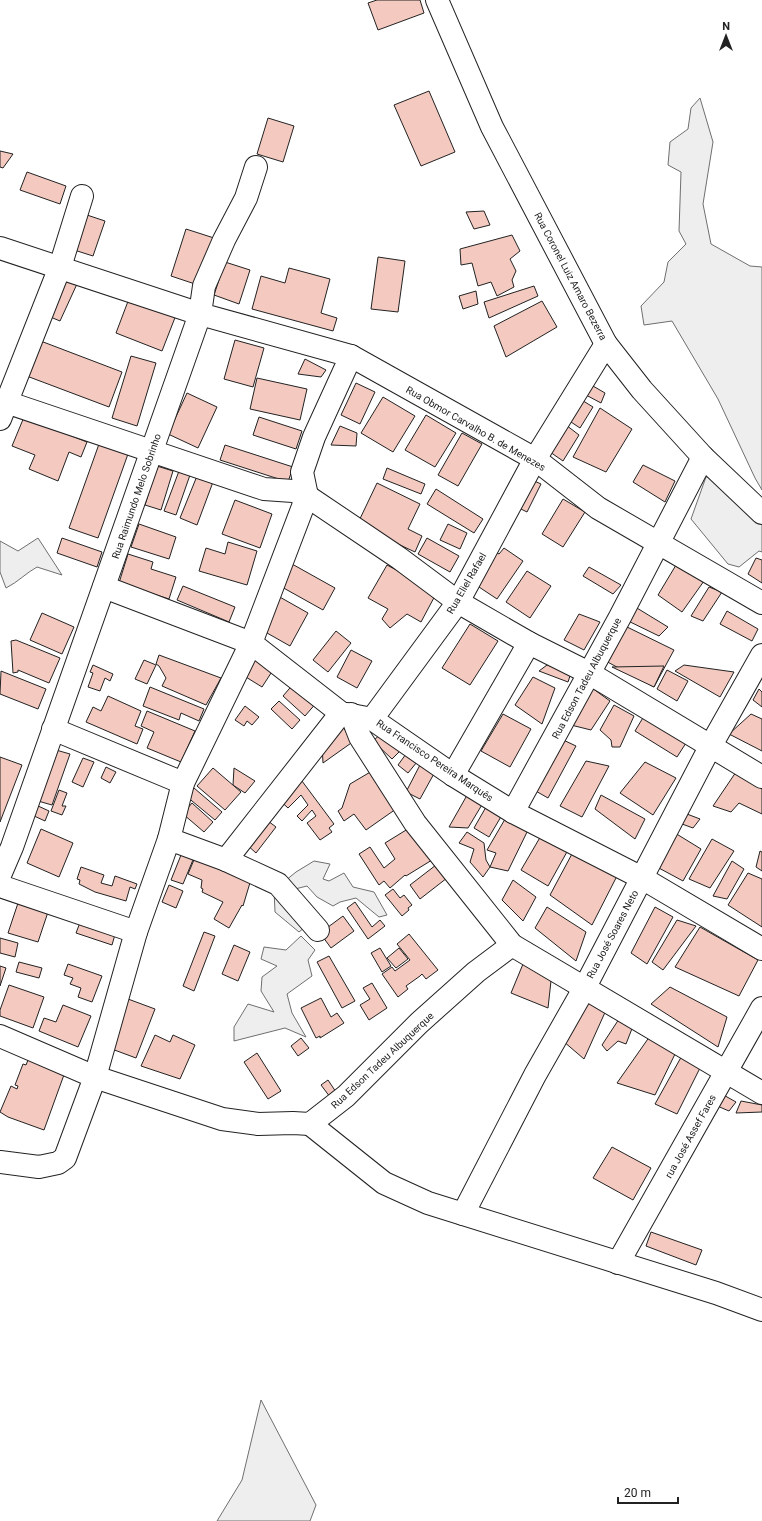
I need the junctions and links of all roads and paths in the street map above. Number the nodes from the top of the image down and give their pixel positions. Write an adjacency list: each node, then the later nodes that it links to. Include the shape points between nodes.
1 (437, 0): 7 (street, Rua Coronel Luiz Amaro Bezerra, via 492,127)
2 (256, 168): 6 (street, Rua Raimundo Melo Sobrinho, via 246,198 204,286)
3 (82, 196): 5 (street)
4 (0, 248): 5 (street)
5 (60, 267): 6 (street); 9 (street)
6 (200, 314): 8 (street, Rua Obmor Carvalho B. de Menezes); 10 (street, Rua Raimundo Melo Sobrinho)
7 (606, 344): 11 (street, Rua Coronel Luiz Amaro Bezerra, via 642,390); 12 (street, Rua Eliel Rafael)
8 (351, 356): 12 (street, Rua Obmor Carvalho B. de Menezes); 13 (street, via 314,437 302,472)
9 (2, 407): 10 (street)
10 (151, 450): 13 (street, via 264,489 293,491); 16 (street, Rua Raimundo Melo Sobrinho)
11 (703, 457): 14 (street, Rua Coronel Luiz Amaro Bezerra); 15 (street, Rua Edson Tadeu Albuquerque)
12 (535, 460): 15 (street, Rua Obmor Carvalho B. de Menezes, via 598,508); 17 (street, Rua Eliel Rafael)
13 (308, 496): 17 (street); 19 (street)
14 (762, 513)
15 (658, 544): 18 (street, Rua Obmor Carvalho B. de Menezes); 22 (street, Rua Edson Tadeu Albuquerque)
16 (104, 587): 19 (street, Rua Francisco Pereira Marquês); 24 (street, Rua Raimundo Melo Sobrinho)
17 (458, 602): 20 (street); 23 (street, Rua Eliel Rafael)
18 (762, 603)
19 (251, 643): 23 (street, Rua Francisco Pereira Marquês); 28 (street)
20 (529, 643): 22 (street); 26 (street)
21 (762, 655): 25 (street, Rua José Soares Neto)
22 (589, 674): 25 (street); 29 (street, Rua Edson Tadeu Albuquerque)
23 (355, 715): 26 (street, Rua Francisco Pereira Marquês); 31 (street, Rua Eliel Rafael); 37 (street, via 360,737 415,823)
24 (53, 729): 28 (street); 32 (street, Rua Raimundo Melo Sobrinho)
25 (710, 747): 27 (street); 33 (street, Rua José Soares Neto)
26 (453, 775): 29 (street, Rua Francisco Pereira Marquês)
27 (762, 777)
28 (183, 783): 30 (street)
29 (513, 812): 33 (street, Rua Francisco Pereira Marquês)
30 (169, 839): 31 (street); 36 (street)
31 (226, 860): 35 (street, via 278,884)
32 (0, 875)
33 (642, 878): 38 (street, Rua Francisco Pereira Marquês); 39 (street, Rua José Soares Neto)
34 (0, 886): 36 (street)
35 (318, 930)
36 (136, 932): 43 (street)
37 (512, 945): 39 (street); 45 (street, Rua Edson Tadeu Albuquerque, via 476,972 419,1023 346,1096)
38 (762, 949)
39 (585, 987): 42 (street); 47 (street, Rua José Soares Neto, via 535,1075)
40 (762, 1008): 42 (street, rua José Assef Fares)
41 (0, 1036): 43 (street)
42 (726, 1072): 44 (street); 48 (street, rua José Assef Fares)
43 (95, 1078): 45 (street, via 222,1119 258,1124); 46 (street, via 65,1158 58,1163 39,1167)
44 (762, 1093)
45 (310, 1124): 47 (street, via 384,1183 428,1203)
46 (0, 1162)
47 (463, 1214): 48 (street)
48 (618, 1263): 49 (street)
49 (762, 1310)

